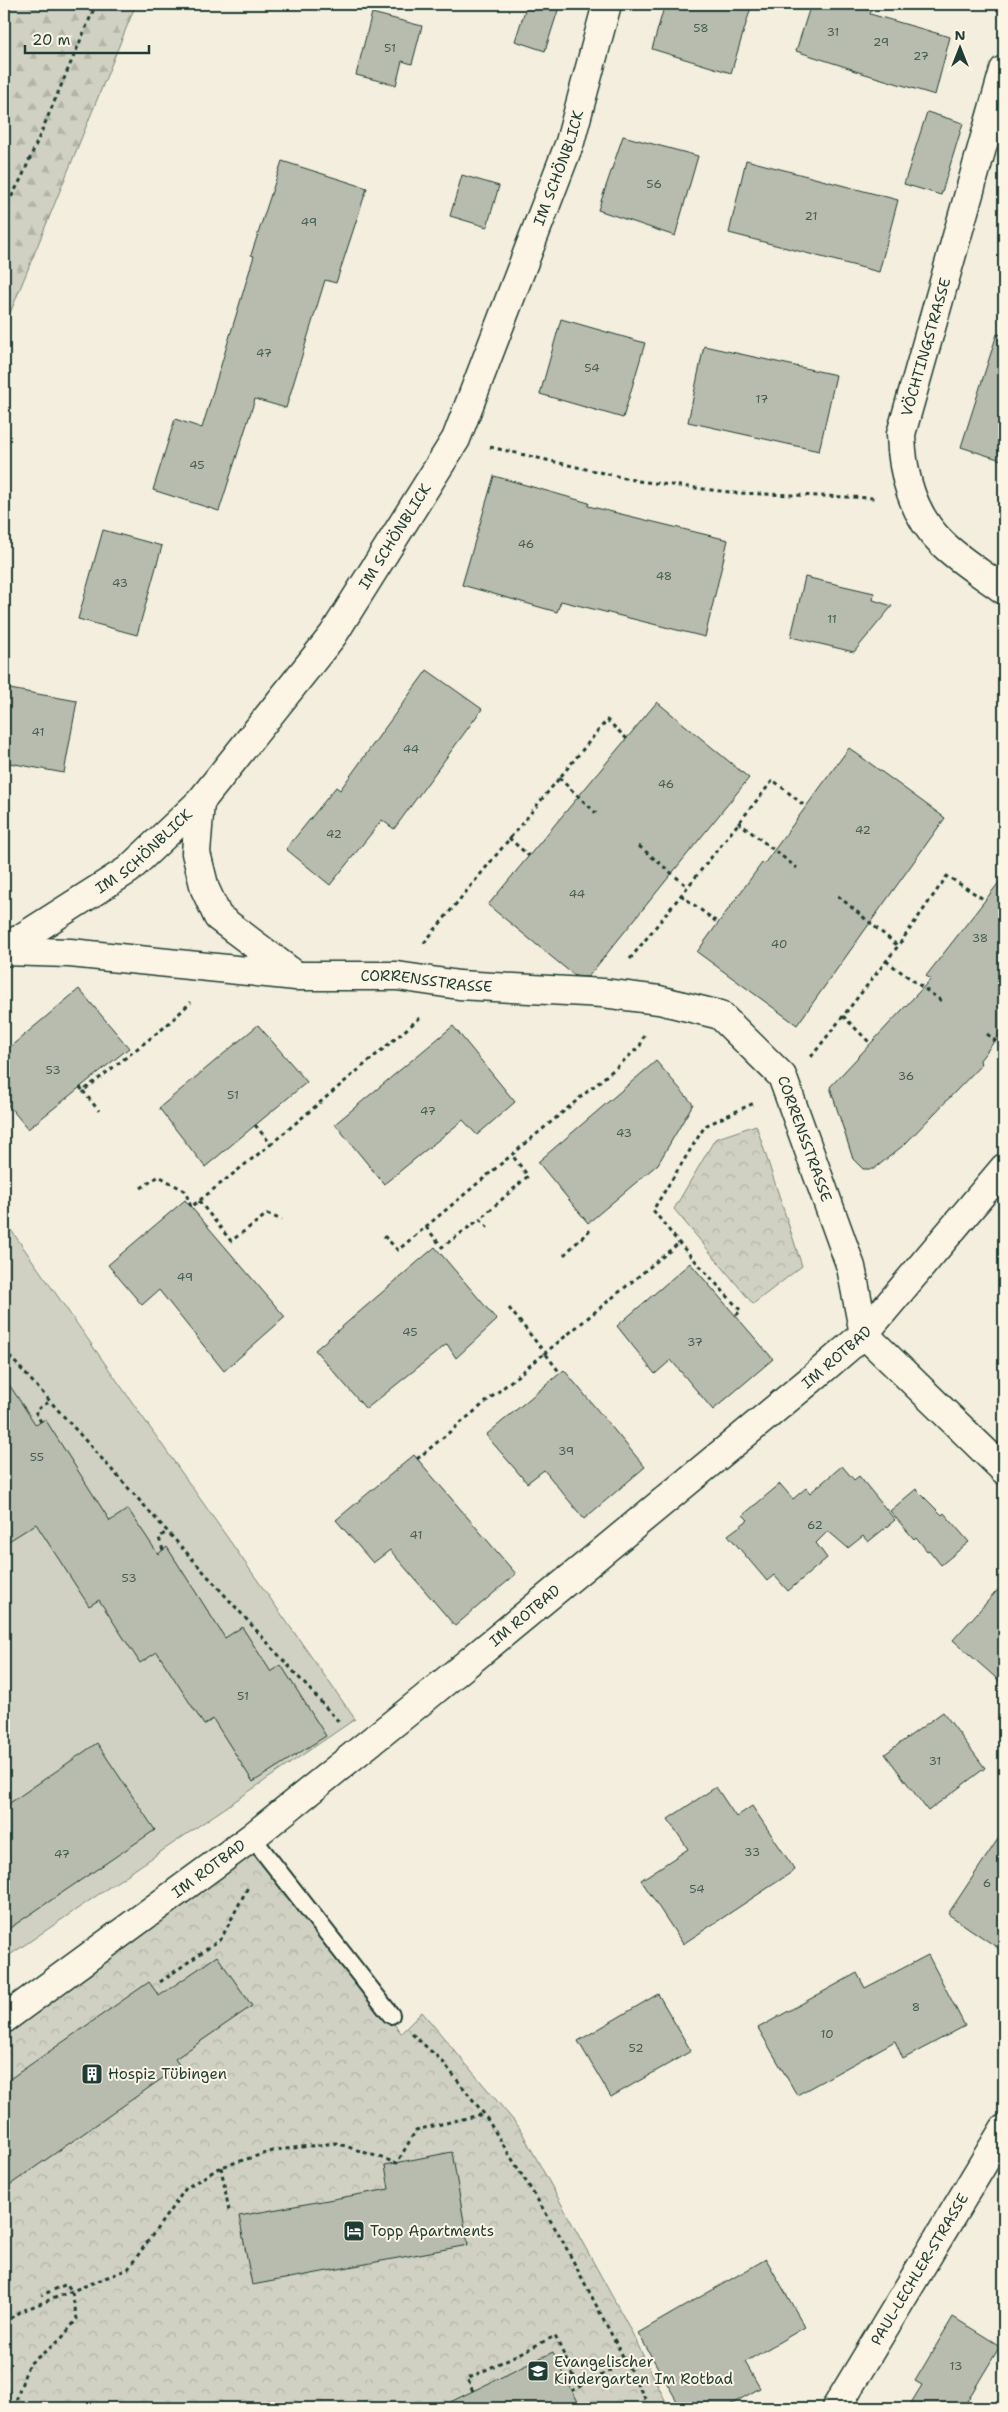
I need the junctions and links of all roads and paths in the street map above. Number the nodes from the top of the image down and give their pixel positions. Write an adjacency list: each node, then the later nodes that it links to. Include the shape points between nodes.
1 (96, 4): 4 (path, via 22,177)
2 (607, 4): 5 (street, IM SCHÖNBLICK, via 570,142)
3 (1004, 70): 6 (street, VÖCHTINGSTRASSE, via 901,434 902,457)
4 (4, 211)
5 (456, 439): 6 (path, via 656,483 737,493); 10 (street, IM SCHÖNBLICK, via 333,635)
6 (913, 499): 7 (street, VÖCHTINGSTRASSE, via 925,522 943,544)
7 (1004, 590)
8 (627, 739): 9 (path, via 607,720)
9 (559, 778): 12 (path); 14 (path)
10 (200, 802): 24 (street, IM SCHÖNBLICK, via 128,870); 27 (street, via 196,852 218,917)
11 (806, 807): 13 (path, via 773,780)
12 (596, 814)
13 (738, 822): 17 (path); 18 (path)
14 (509, 838): 16 (path); 28 (path)
15 (639, 846): 18 (path)
16 (529, 856)
17 (797, 868)
18 (687, 886): 19 (path)
19 (681, 895): 22 (path); 30 (path)
20 (838, 896): 23 (path)
21 (986, 900): 23 (path, via 947,876)
22 (718, 923)
23 (898, 946): 25 (path)
24 (4, 950): 26 (street, CORRENSSTRASSE)
25 (886, 961): 32 (path); 33 (path)
26 (226, 968): 27 (street, CORRENSSTRASSE); 38 (path, via 166,1026)
27 (296, 976): 28 (street, CORRENSSTRASSE)
28 (397, 976): 29 (street, CORRENSSTRASSE)
29 (459, 985): 30 (street, CORRENSSTRASSE); 44 (path)
30 (602, 993): 31 (street, CORRENSSTRASSE)
31 (659, 1000): 39 (street, CORRENSSTRASSE, via 720,1015 782,1076); 45 (path, via 640,1046)
32 (943, 1002)
33 (843, 1016): 35 (path); 39 (path)
34 (987, 1034): 36 (path)
35 (871, 1044)
36 (1004, 1048)
37 (80, 1087): 38 (path)
38 (83, 1092): 41 (path)
39 (789, 1097): 55 (path, via 763,1098 705,1126 652,1210); 59 (street, CORRENSSTRASSE, via 851,1267)
40 (1004, 1102): 42 (path, via 1000,1106)
41 (99, 1111)
42 (1004, 1111)
43 (256, 1125): 44 (path)
44 (270, 1144): 48 (path)
45 (512, 1155): 49 (path, via 528,1176); 51 (path)
46 (1004, 1168): 59 (street, IM ROTBAD)
47 (141, 1188): 48 (path, via 159,1176 185,1191 191,1207)
48 (199, 1200): 50 (path, via 231,1241 267,1214)
49 (480, 1219): 51 (path, via 442,1247); 52 (path)
50 (282, 1220)
51 (426, 1227): 54 (path, via 398,1250)
52 (488, 1228)
53 (592, 1228): 56 (path)
54 (384, 1236)
55 (679, 1243): 58 (path, via 741,1311); 61 (path)
56 (564, 1255)
57 (509, 1308): 61 (path)
58 (736, 1315)
59 (864, 1334): 68 (street); 71 (street, IM ROTBAD, via 748,1433)
60 (4, 1350): 62 (path)
61 (545, 1353): 64 (path); 67 (path)
62 (11, 1358): 63 (path); 65 (path)
63 (4, 1364)
64 (560, 1373)
65 (50, 1401): 66 (path, via 35,1411); 69 (path)
66 (41, 1422)
67 (417, 1459)
68 (1004, 1470)
69 (167, 1531): 70 (path, via 159,1538); 71 (path)
70 (163, 1550)
71 (362, 1748): 72 (street, IM ROTBAD)
72 (259, 1845): 73 (path, via 221,1939); 74 (street, IM ROTBAD); 75 (lane)
73 (160, 1982)
74 (13, 2012)
75 (392, 2015): 76 (path, via 443,2062)
76 (484, 2114): 78 (path, via 416,2130 397,2162 336,2143 276,2150); 83 (path, via 560,2236)
77 (1004, 2129): 89 (street, PAUL-LECHLER-STRASSE)
78 (221, 2167): 79 (path); 80 (path, via 186,2188 128,2269)
79 (229, 2211)
80 (72, 2292): 81 (path, via 67,2284); 82 (path, via 20,2312); 87 (path, via 77,2319 61,2339 28,2365 16,2401)
81 (42, 2295)
82 (4, 2324)
83 (626, 2362): 84 (path); 88 (path)
84 (579, 2387): 85 (path); 86 (path, via 555,2336 466,2379)
85 (572, 2390)
86 (473, 2391)
87 (17, 2408)
88 (650, 2408)
89 (836, 2408)

